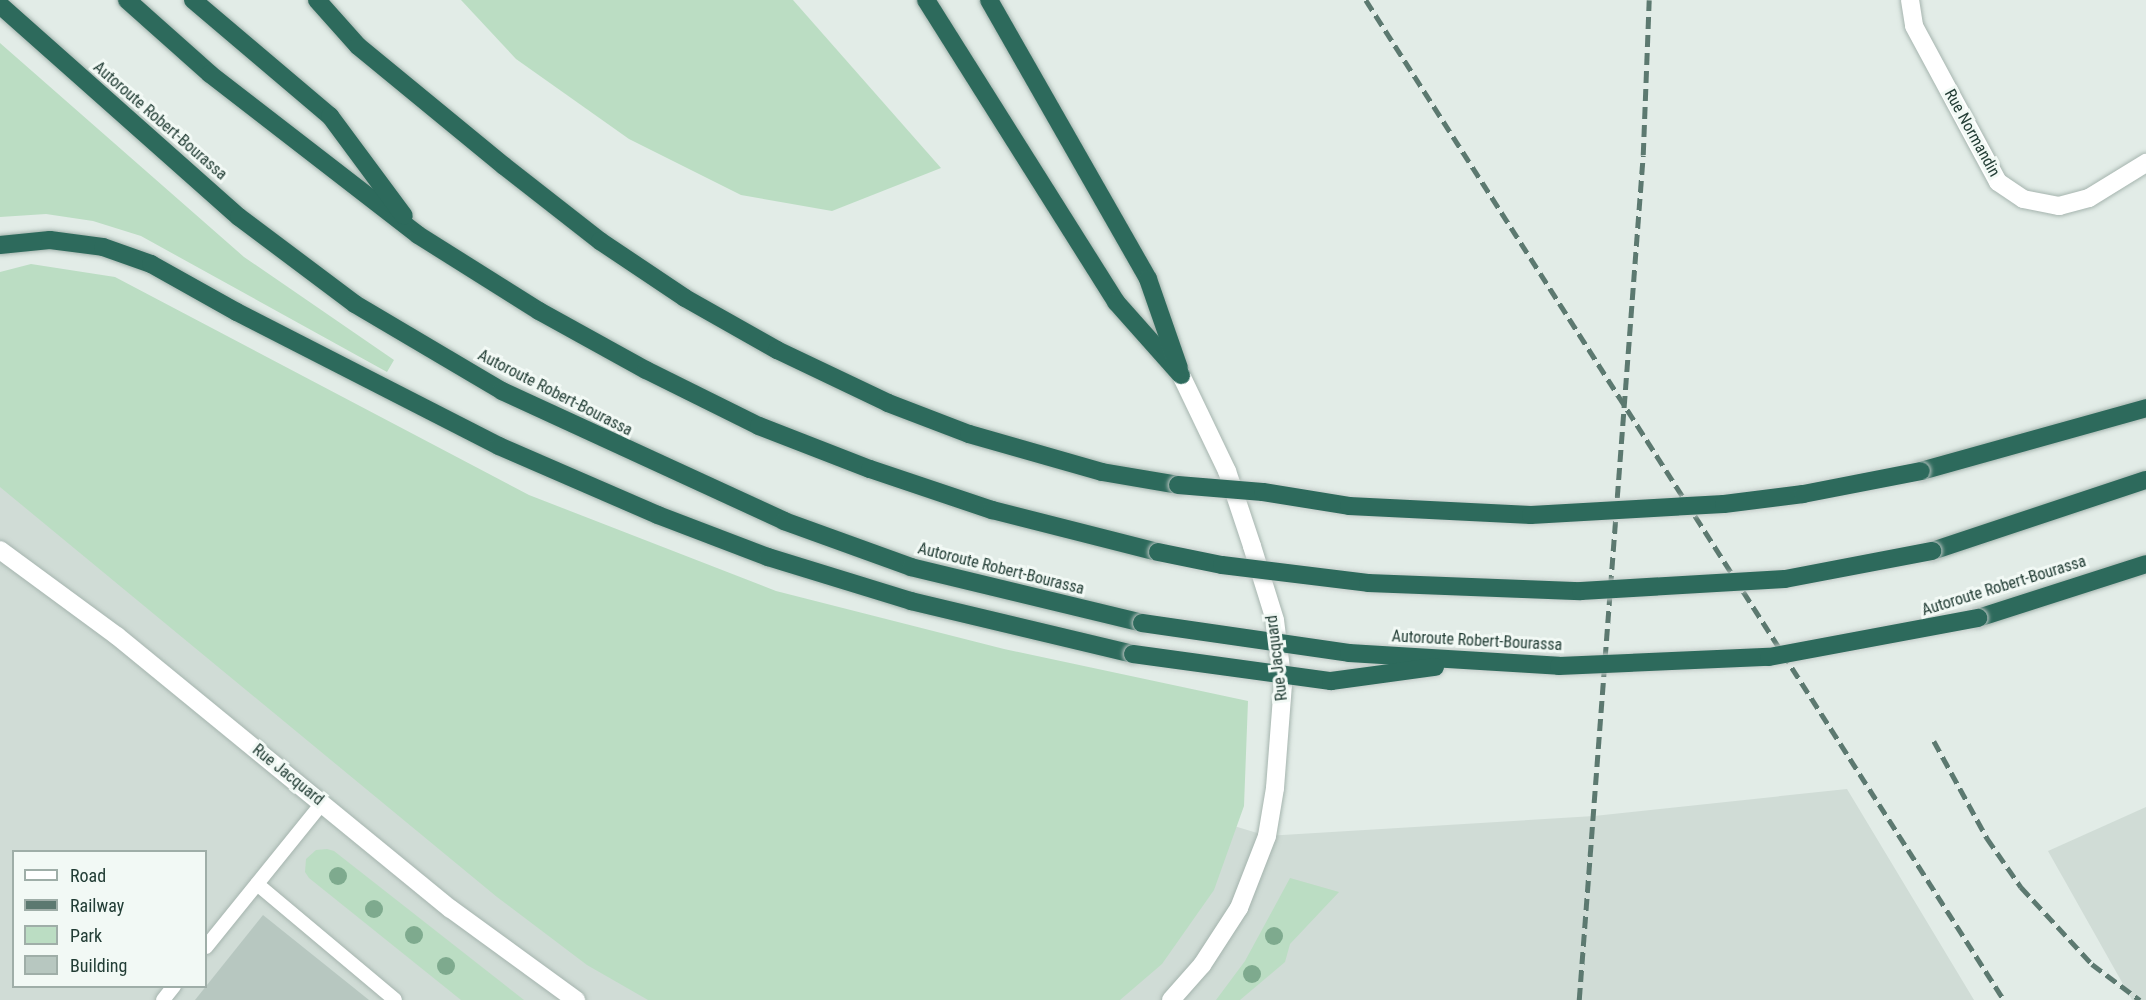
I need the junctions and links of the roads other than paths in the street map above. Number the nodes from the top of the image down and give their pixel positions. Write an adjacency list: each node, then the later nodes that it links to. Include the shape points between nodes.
1 (127, 0): 9 (highway, via 210,74)
2 (193, 0): 9 (highway, via 330,117)
3 (317, 0): 12 (highway, bridge, via 358,46 504,166 600,241 685,298 888,403 959,430 1102,472 1349,506 1531,514 1724,504 1803,494 1921,471)
4 (926, 0): 11 (highway, via 1116,302)
5 (990, 0): 11 (highway, via 1148,279)
6 (1910, 0): 8 (main road, Rue Normandin, via 1914,26 1998,182 2023,200 2059,206 2089,198)
7 (0, 5): 16 (highway, Autoroute Robert-Bourassa, bridge, via 239,217 355,304 502,391 762,511 890,560 1142,623 1349,653)
8 (2146, 164)
9 (418, 235): 13 (highway, bridge, via 539,311 759,426 992,510 1158,552 1269,572 1368,583 1581,591 1785,579 1932,551)
10 (0, 245): 16 (highway, bridge, via 50,240 103,247 151,264 499,446 658,515 768,557 911,601 1133,654 1331,681)
11 (1181, 375): 24 (main road, Rue Jacquard, via 1227,471 1252,546 1275,620 1283,694 1267,836 1239,908 1202,965)
12 (2146, 408)
13 (2146, 480)
14 (0, 550): 17 (main road, Rue Jacquard, via 117,636)
15 (2146, 564): 16 (highway, Autoroute Robert-Bourassa, bridge, via 1978,618 1769,657 1559,666)
16 (1473, 662)
17 (322, 803): 18 (lane); 23 (main road, Rue Jacquard, via 451,909)
18 (257, 884): 19 (lane); 22 (lane)
19 (207, 946)
20 (173, 988): 21 (lane)
21 (163, 1000)
22 (395, 1000)
23 (576, 1000)
24 (1171, 1000)

